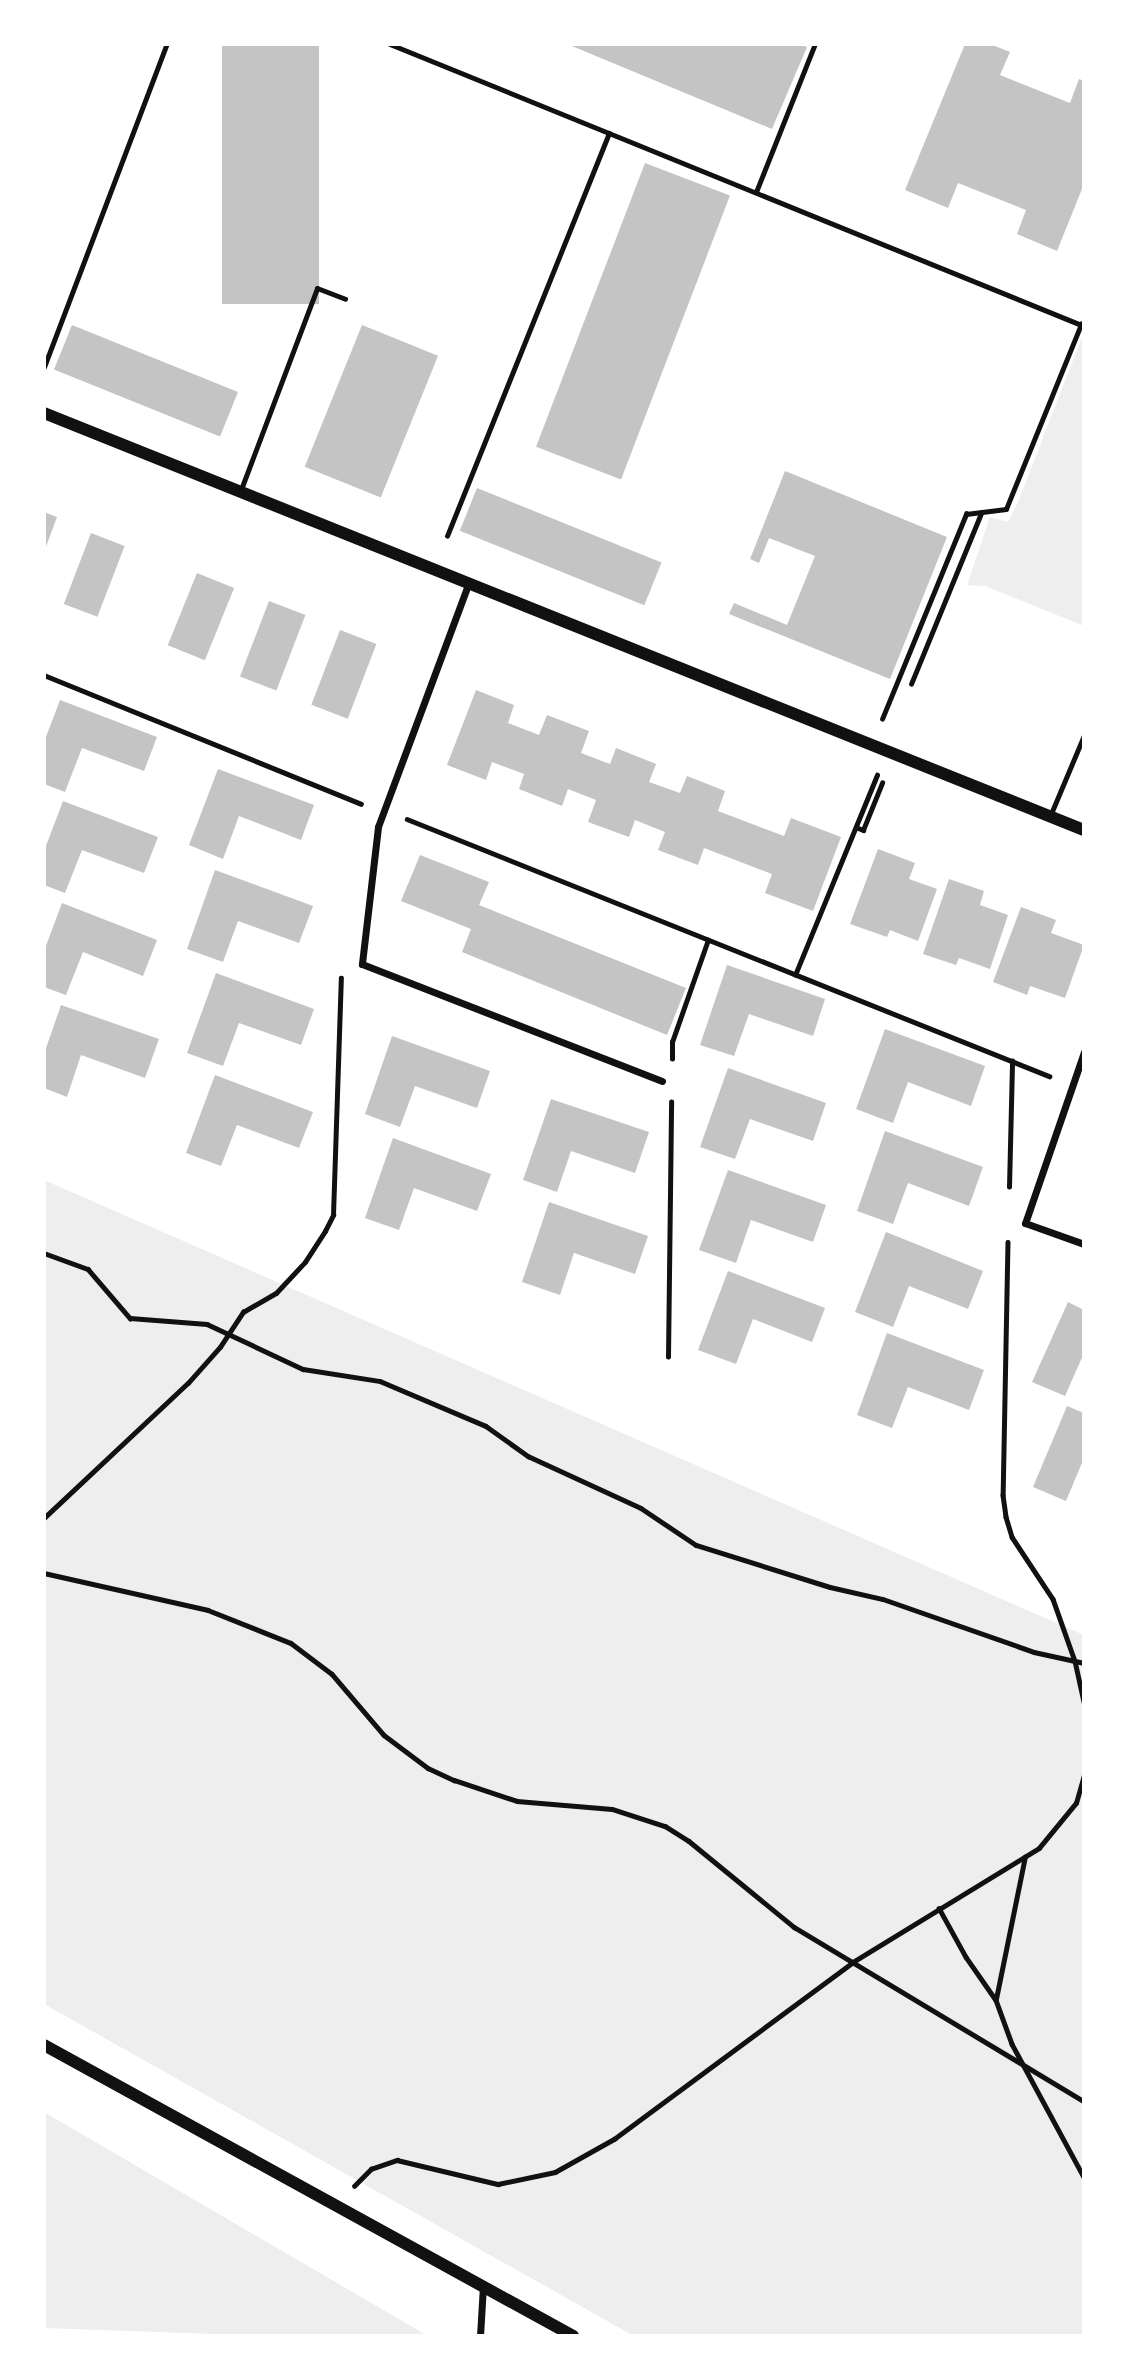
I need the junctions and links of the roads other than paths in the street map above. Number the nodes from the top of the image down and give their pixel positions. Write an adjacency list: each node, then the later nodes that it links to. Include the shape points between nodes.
1 (345, 299): 3 (lane, via 317,288)
2 (44, 413): 3 (street)
3 (240, 492): 4 (street)
4 (469, 582): 6 (street); 9 (street, via 378,827 362,964)
5 (1084, 735): 6 (lane)
6 (1049, 816): 7 (street)
7 (1084, 830)
8 (1084, 1052): 10 (street, via 1025,1223)
9 (662, 1081)
10 (1084, 1244)
11 (44, 2045): 12 (street)
12 (483, 2286): 13 (street); 14 (street)
13 (480, 2336)
14 (573, 2336)

